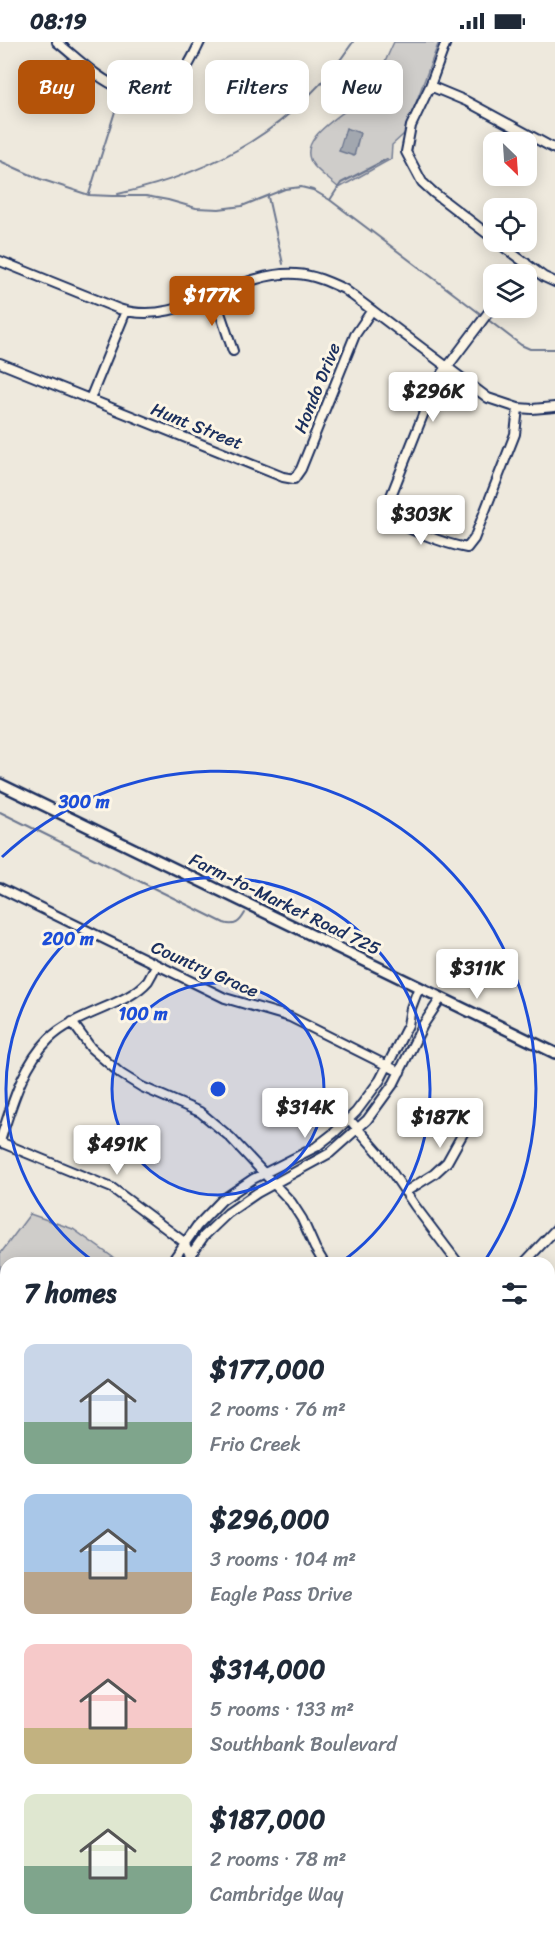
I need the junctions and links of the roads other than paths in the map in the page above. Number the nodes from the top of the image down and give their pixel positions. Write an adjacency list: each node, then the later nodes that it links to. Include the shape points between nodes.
1 (57, 42): 2 (street, via 109,83 139,93 154,92 179,78)
2 (200, 42)
3 (446, 42): 4 (street)
4 (430, 86): 5 (street); 6 (street, via 411,126 406,152 422,182)
5 (555, 148)
6 (483, 231)
7 (511, 252): 9 (street)
8 (0, 261): 13 (street)
9 (526, 263): 10 (street)
10 (555, 282)
11 (214, 295): 12 (street, via 261,278 295,273 324,279); 13 (street, via 153,313); 15 (street)
12 (372, 310): 17 (street); 21 (street, Hondo Drive, via 355,335)
13 (126, 311): 18 (street)
14 (484, 318): 17 (street)
15 (233, 351)
16 (0, 363): 18 (street, Hunt Street)
17 (445, 367): 20 (street, via 488,398); 20 (street, via 432,389 385,516 467,548 515,434)
18 (90, 399): 21 (street, Hunt Street)
19 (555, 407): 20 (street)
20 (518, 408)
21 (294, 479)
22 (0, 784): 25 (street, Farm-to-Market Road 725)
23 (0, 888): 24 (street, Country Grace)
24 (156, 965): 28 (street, via 138,989); 31 (street, Country Grace, via 225,998 290,1017)
25 (419, 987): 26 (street, Farm-to-Market Road 725); 27 (street)
26 (441, 998): 29 (street); 30 (street, Farm-to-Market Road 725)
27 (409, 1018): 29 (street); 31 (street)
28 (72, 1022): 36 (street, via 50,1039 30,1064); 37 (street, via 91,1048 114,1069 142,1087 209,1118)
29 (423, 1025): 32 (street)
30 (555, 1053)
31 (387, 1066): 32 (street, Country Grace); 34 (street)
32 (400, 1072): 35 (street)
33 (476, 1110): 39 (street, via 447,1162)
34 (350, 1120): 35 (street); 37 (street, via 316,1147)
35 (359, 1129): 38 (street, via 320,1159); 39 (street)
36 (0, 1142): 41 (street, via 112,1188)
37 (263, 1173): 38 (street); 41 (street, via 222,1200)
38 (275, 1182): 42 (street, via 220,1220); 45 (street, via 297,1211)
39 (405, 1192): 46 (street)
40 (555, 1230): 47 (street)
41 (184, 1242): 42 (street); 43 (street)
42 (190, 1255): 44 (street)
43 (175, 1257)
44 (192, 1257)
45 (320, 1257)
46 (454, 1257)
47 (530, 1257)

